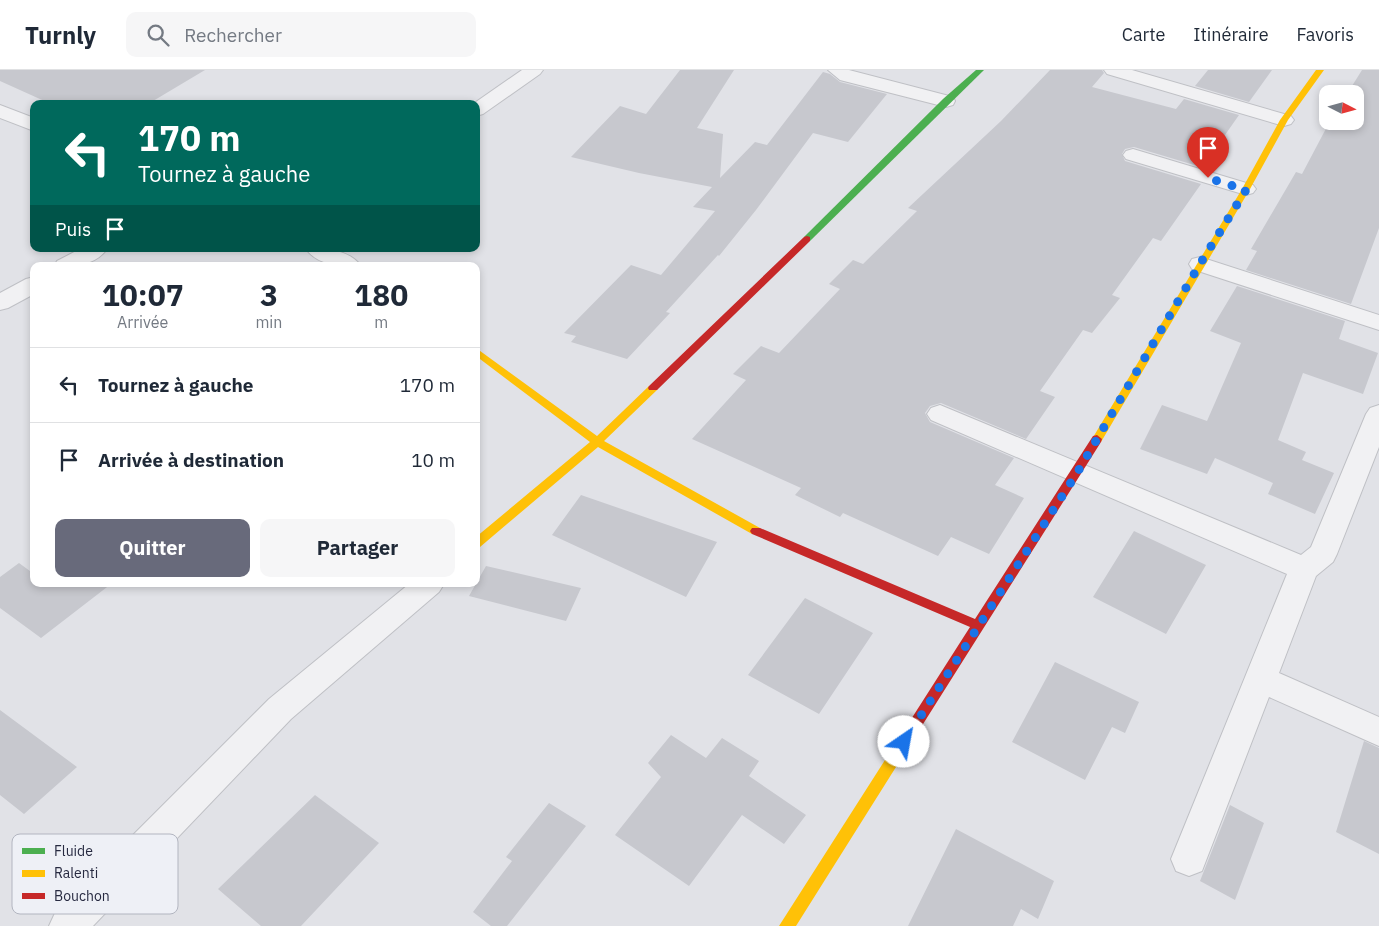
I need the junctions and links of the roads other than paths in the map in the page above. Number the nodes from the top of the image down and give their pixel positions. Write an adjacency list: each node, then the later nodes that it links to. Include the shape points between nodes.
1 (534, 70): 7 (street)
2 (836, 70): 6 (street, via 846,76)
3 (980, 70): 6 (street)
4 (1113, 70): 9 (street)
5 (1320, 70): 9 (street)
6 (946, 101): 24 (street)
7 (480, 107)
8 (0, 112): 10 (street)
9 (1284, 120): 12 (street)
10 (30, 123)
11 (1133, 155): 12 (street)
12 (1246, 190): 17 (street)
13 (91, 252): 15 (street)
14 (322, 252): 16 (street)
15 (72, 262)
16 (342, 262)
17 (1200, 264): 20 (street); 25 (street)
18 (30, 286): 19 (street)
19 (0, 304)
20 (1379, 323)
21 (480, 354): 24 (street)
22 (940, 414): 25 (street)
23 (1379, 414): 27 (street, via 1323,554)
24 (597, 442): 26 (street); 29 (street, via 766,537)
25 (1077, 473): 27 (street); 29 (street)
26 (480, 541)
27 (1304, 569): 30 (street)
28 (425, 587): 32 (street, via 280,709)
29 (978, 625): 36 (street)
30 (1260, 679): 31 (street); 33 (street)
31 (1379, 732)
32 (158, 834)
33 (1189, 859)
34 (80, 914): 35 (street)
35 (68, 926)
36 (787, 926)

